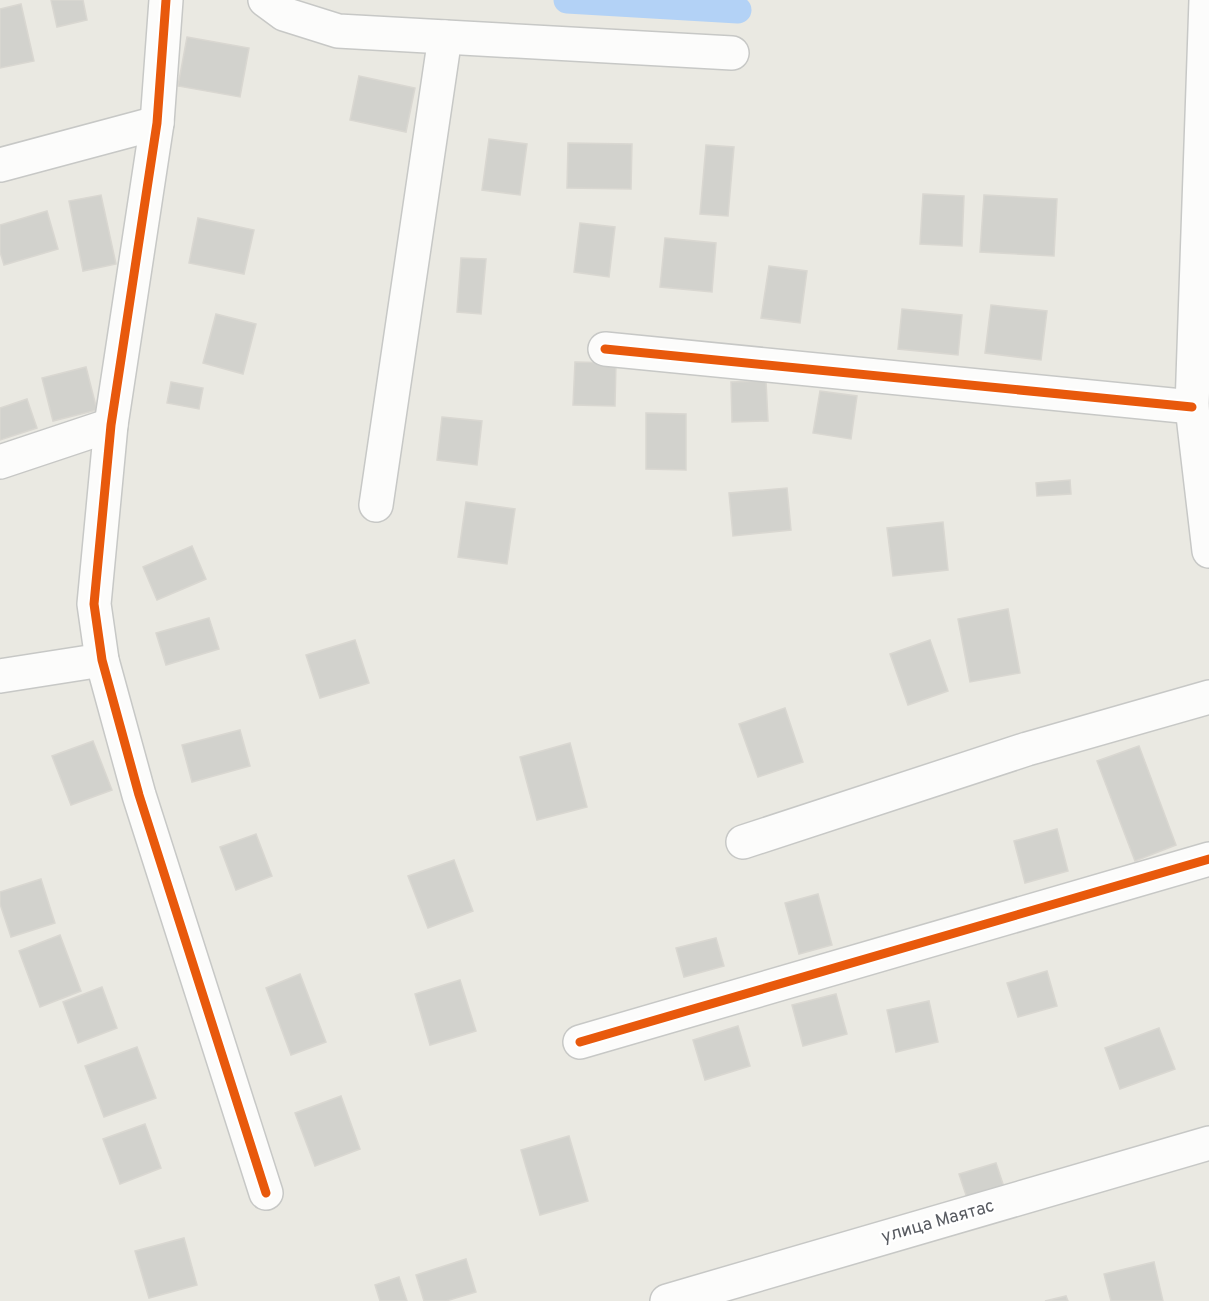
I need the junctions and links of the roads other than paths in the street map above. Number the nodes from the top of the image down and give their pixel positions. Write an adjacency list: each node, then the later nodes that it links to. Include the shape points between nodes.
1 (166, 0): 7 (street)
2 (265, 0): 5 (street, via 284,14 338,31)
3 (1206, 0): 4 (street)
4 (1207, 33): 10 (street)
5 (445, 37): 6 (street); 13 (street)
6 (732, 53)
7 (157, 123): 8 (street); 11 (street)
8 (0, 165)
9 (605, 349): 10 (street)
10 (1191, 407): 14 (street)
11 (111, 425): 12 (street); 15 (street, via 94,604)
12 (0, 462)
13 (376, 505)
14 (1209, 551)
15 (102, 660): 16 (street); 22 (street, via 139,795)
16 (0, 676)
17 (1209, 697): 18 (street, via 1027,749)
18 (743, 842)
19 (1209, 859): 20 (street)
20 (580, 1042)
21 (1209, 1143): 23 (street, улица Маятас)
22 (266, 1193)
23 (667, 1301)

